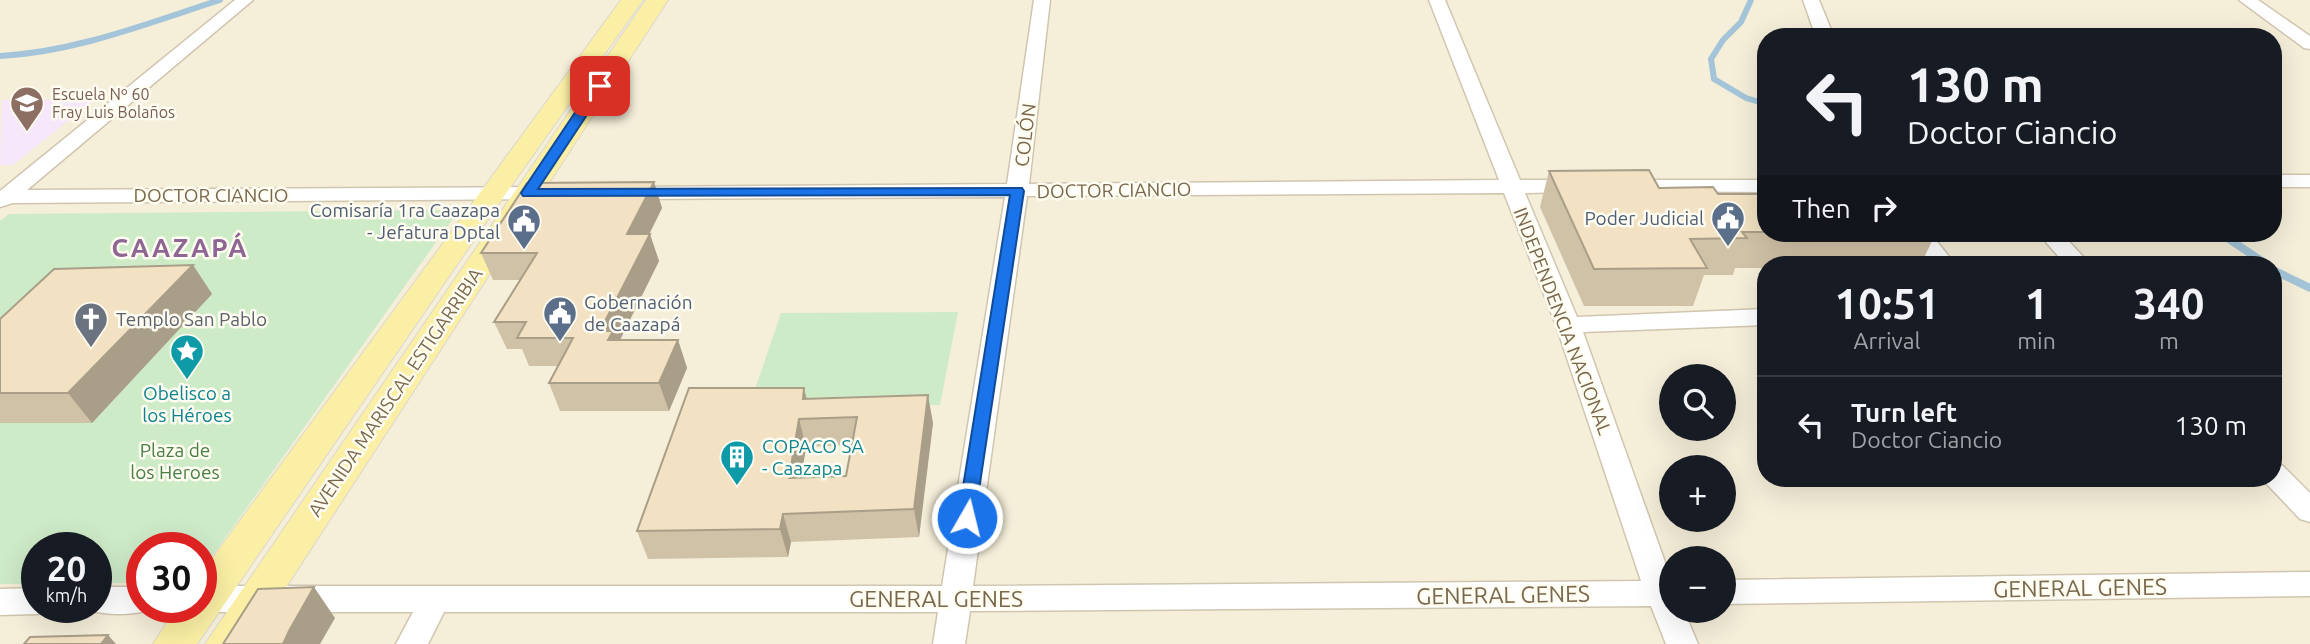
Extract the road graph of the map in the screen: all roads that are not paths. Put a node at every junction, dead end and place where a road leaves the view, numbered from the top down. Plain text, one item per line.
1 (245, 0) edge
2 (632, 0) edge
3 (657, 0) edge
4 (1042, 0) edge
5 (1437, 0) edge
6 (1811, 0) edge
7 (2247, 0) edge
8 (1822, 28) edge
9 (2310, 44) edge
10 (2282, 181) edge
11 (2310, 181) edge
12 (1512, 186) junction
13 (1757, 186) edge
14 (1017, 191) junction
15 (528, 193) junction
16 (570, 193) edge
17 (598, 193) edge
18 (491, 194) junction
19 (2, 202) edge
20 (1925, 242) edge
21 (2057, 242) edge
22 (1937, 256) edge
23 (2070, 256) edge
24 (1757, 317) edge
25 (1568, 325) junction
26 (2282, 482) edge
27 (2310, 511) edge
28 (1659, 574) edge
29 (217, 581) edge
30 (2310, 584) edge
31 (1736, 592) edge
32 (1659, 593) edge
33 (257, 597) junction
34 (435, 598) junction
35 (955, 600) junction
36 (0, 601) edge
37 (21, 601) edge
38 (217, 601) edge
39 (188, 623) edge
40 (1675, 623) edge
41 (174, 644) edge
42 (226, 644) edge
43 (412, 644) edge
44 (948, 644) edge
45 (1682, 644) edge

1 - 19 street
2 - 18 main road, AVENIDA MARISCAL ESTIGARRIBIA
3 - 15 main road, AVENIDA MARISCAL ESTIGARRIBIA
4 - 14 street, COLÓN
5 - 12 street, INDEPENDENCIA NACIONAL
6 - 8 street
7 - 9 street
10 - 11 street
12 - 13 street, DOCTOR CIANCIO
12 - 14 street, DOCTOR CIANCIO
12 - 25 street, INDEPENDENCIA NACIONAL
14 - 17 street, DOCTOR CIANCIO
14 - 35 street, COLÓN
15 - 16 street, DOCTOR CIANCIO
15 - 18 street, DOCTOR CIANCIO
15 - 33 main road, AVENIDA MARISCAL ESTIGARRIBIA
18 - 19 street, DOCTOR CIANCIO
18 - 29 main road, AVENIDA MARISCAL ESTIGARRIBIA
20 - 22 street
21 - 23 street
24 - 25 street
25 - 28 street, INDEPENDENCIA NACIONAL
26 - 27 street
30 - 31 street, GENERAL GENES
32 - 35 street, GENERAL GENES
33 - 34 street, GENERAL GENES
33 - 38 street, GENERAL GENES
33 - 42 main road, AVENIDA MARISCAL ESTIGARRIBIA
34 - 35 street, GENERAL GENES
34 - 43 street
35 - 44 street, COLÓN
36 - 37 street
39 - 41 main road, AVENIDA MARISCAL ESTIGARRIBIA
40 - 45 street, INDEPENDENCIA NACIONAL

